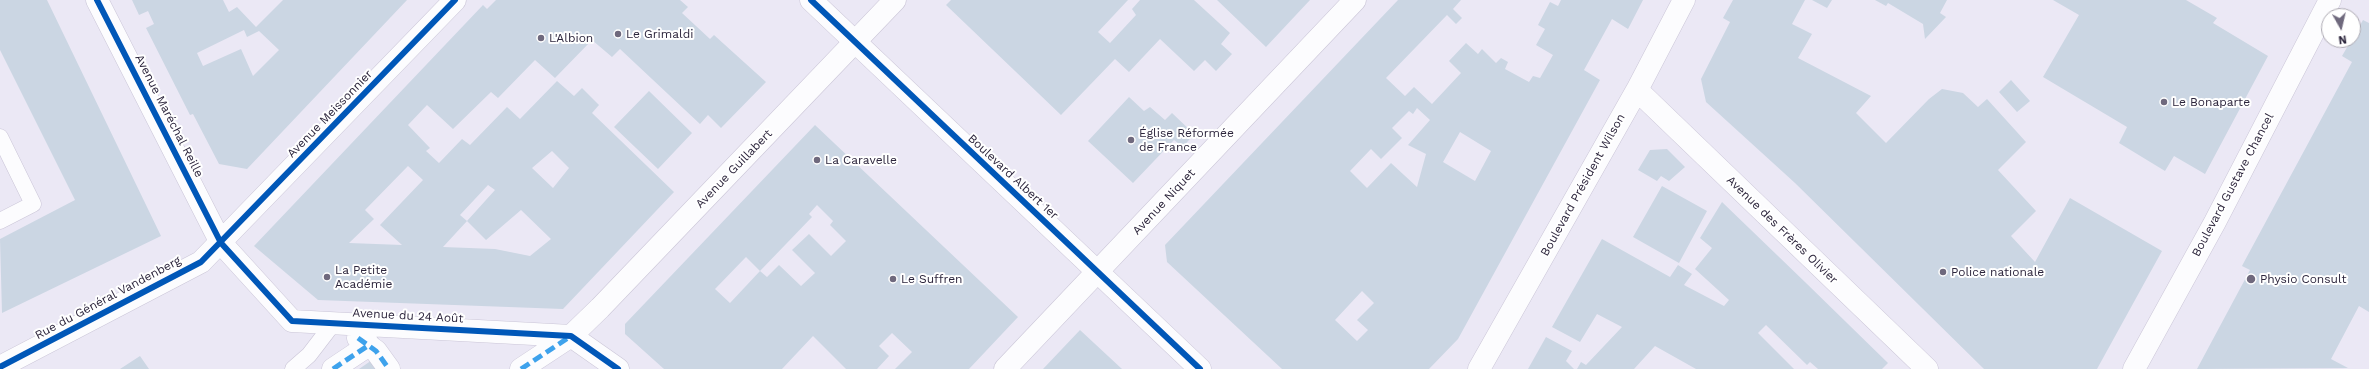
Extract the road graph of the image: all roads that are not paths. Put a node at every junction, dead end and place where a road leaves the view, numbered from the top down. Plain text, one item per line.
1 (97, 0) edge
2 (455, 0) edge
3 (811, 0) edge
4 (895, 0) edge
5 (1355, 0) edge
6 (1684, 0) edge
7 (2330, 0) edge
8 (855, 42) junction
9 (1637, 90) junction
10 (0, 137) edge
11 (0, 221) edge
12 (221, 243) junction
13 (1098, 272) junction
14 (332, 324) junction
15 (571, 336) junction
16 (0, 367) edge
17 (293, 369) edge
18 (333, 369) edge
19 (389, 369) edge
20 (521, 369) edge
21 (618, 369) edge
22 (1005, 369) edge
23 (1200, 369) edge
24 (1480, 369) edge
25 (1927, 369) edge
26 (2134, 369) edge

1 - 12 street, Avenue Maréchal Reille
2 - 12 street, Avenue Meissonnier
3 - 8 street, Boulevard Albert 1er
4 - 8 street, Avenue Guillabert
5 - 13 street, Avenue Niquet
6 - 9 street, Boulevard Président Wilson
7 - 26 street, Boulevard Gustave Chancel
8 - 13 street, Boulevard Albert 1er
8 - 15 street, Avenue Guillabert
9 - 24 street, Boulevard Président Wilson
9 - 25 street, Avenue des Frères Olivier
10 - 11 lane
12 - 14 street, Avenue du 24 Août
12 - 16 street, Rue du Général Vandenberg
13 - 22 street, Avenue Niquet
13 - 23 street, Boulevard Albert 1er
14 - 15 street, Avenue du 24 Août
14 - 17 lane
15 - 20 street, Avenue Guillabert
15 - 21 street
18 - 19 street

